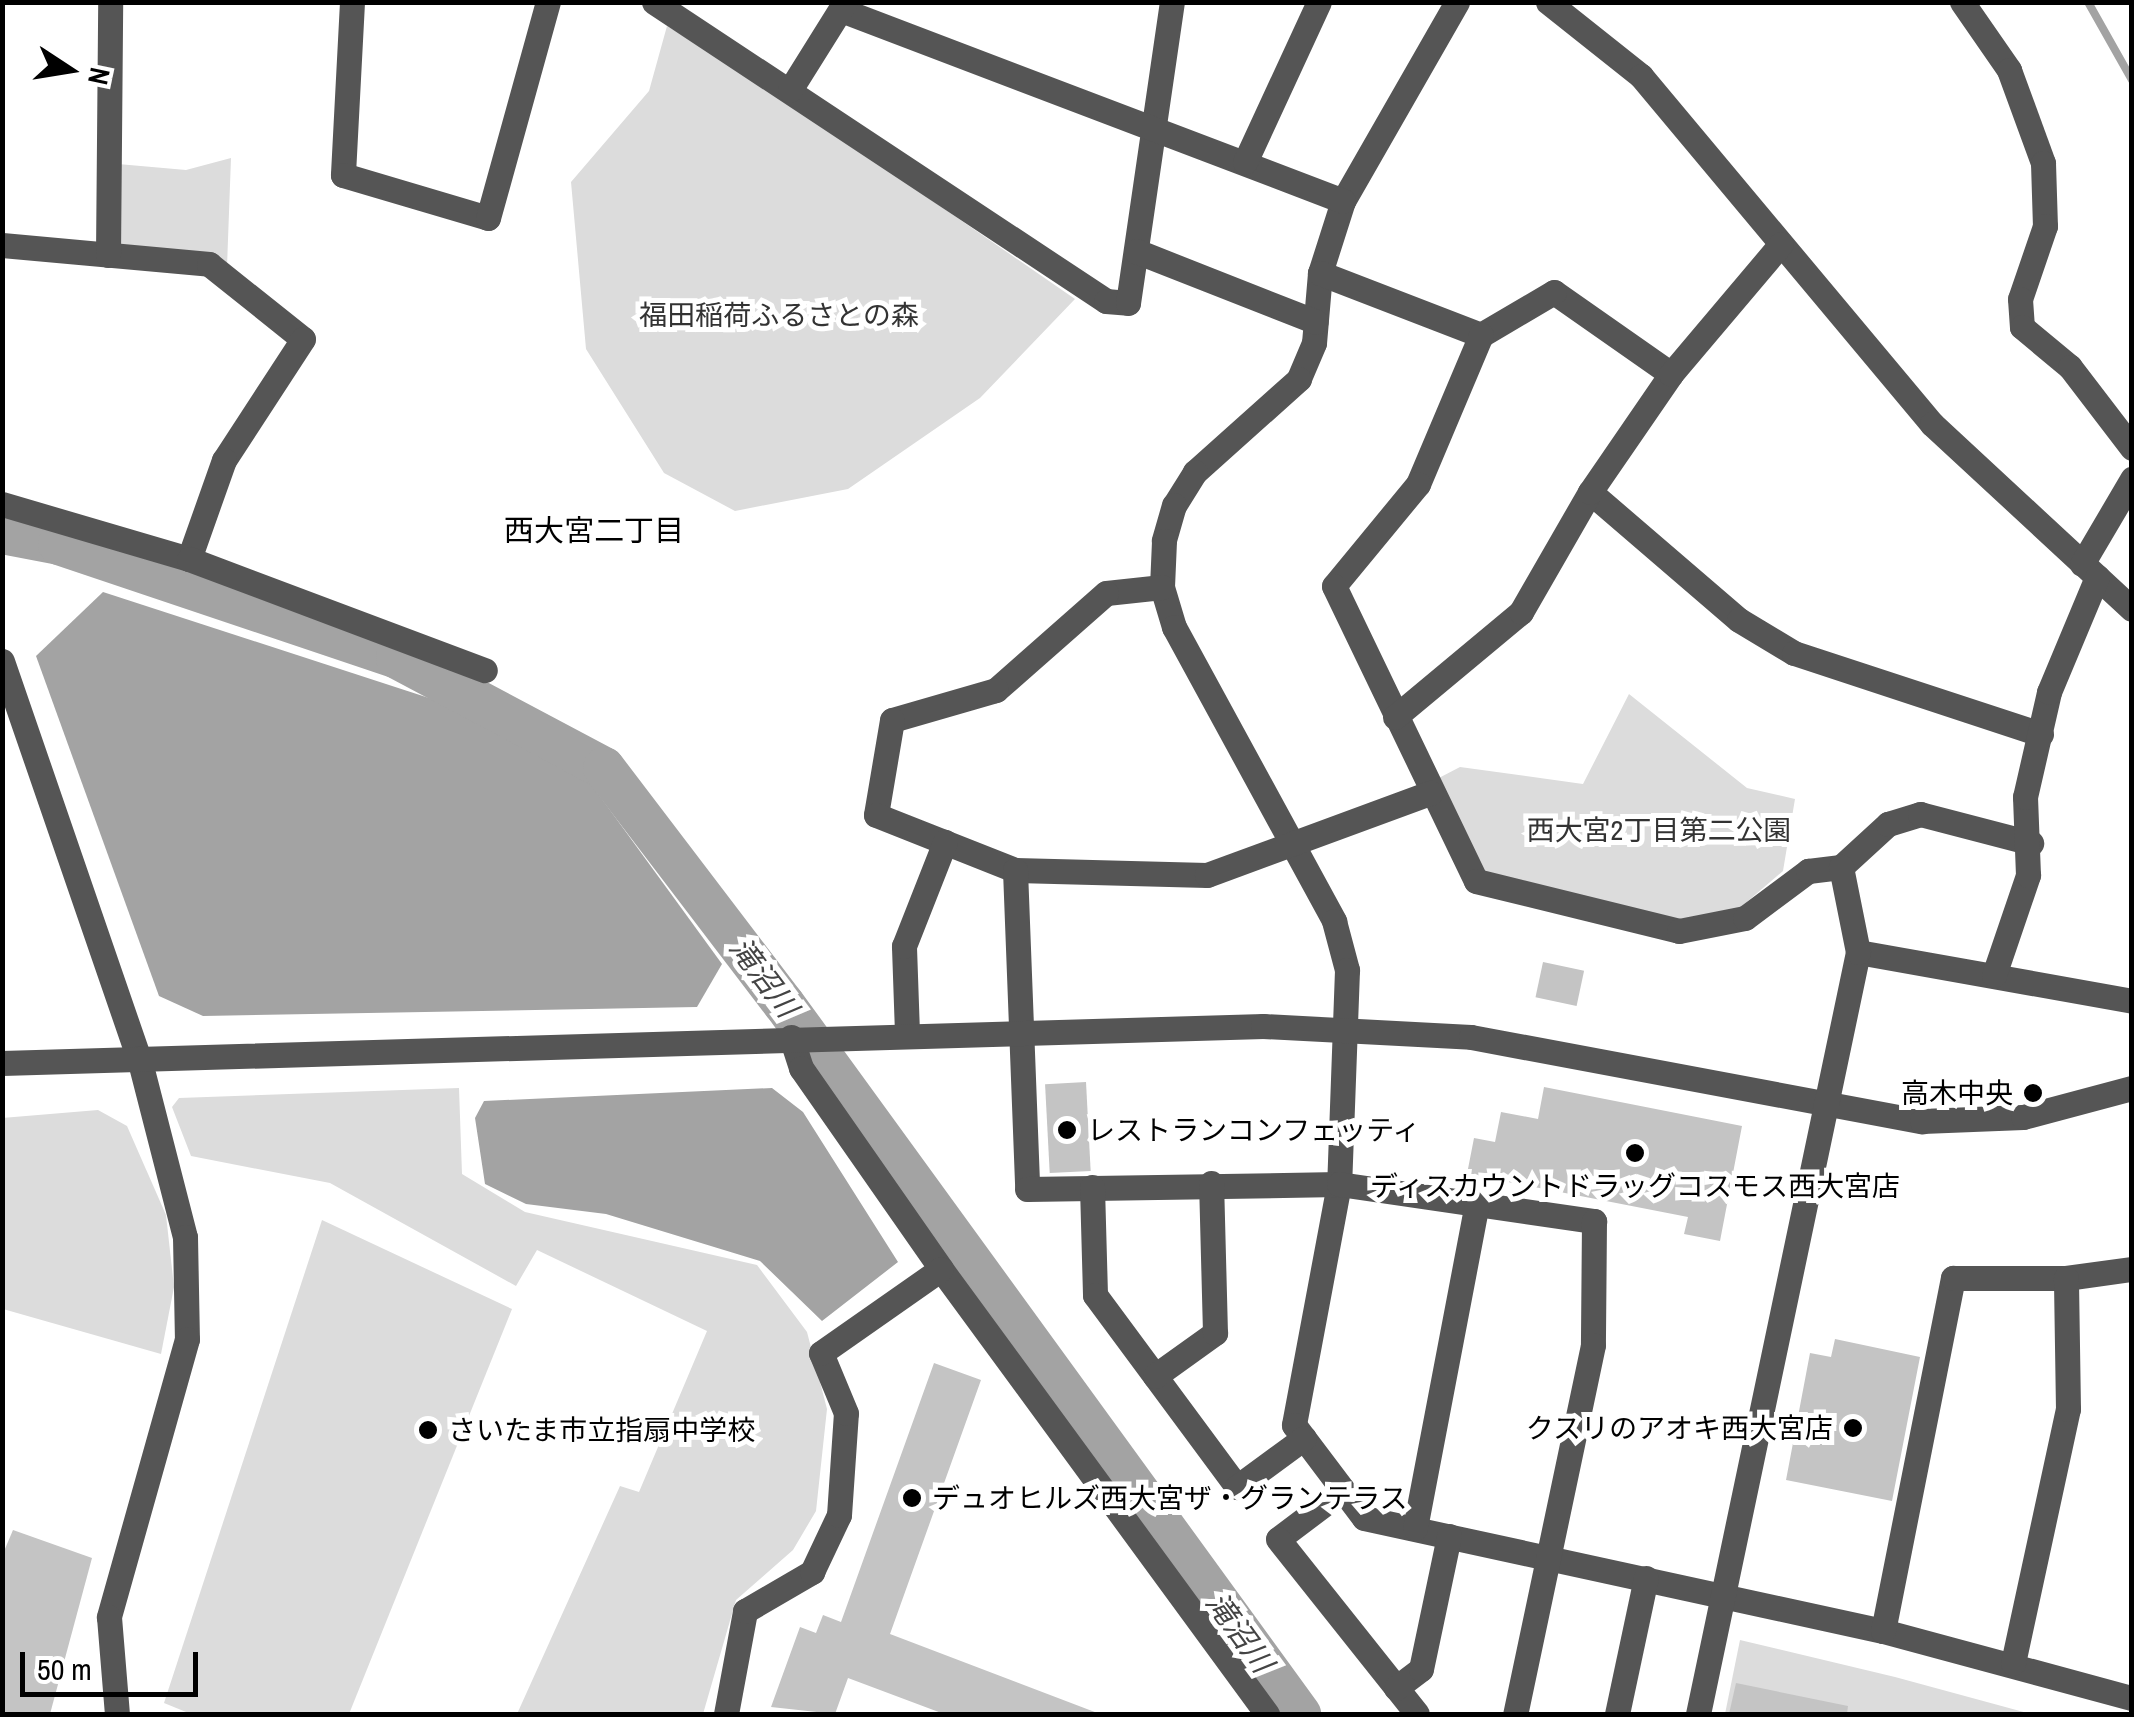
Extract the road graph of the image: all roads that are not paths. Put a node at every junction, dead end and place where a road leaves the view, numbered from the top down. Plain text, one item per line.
1 (110, 2) edge
2 (352, 2) edge
3 (548, 2) edge
4 (654, 2) edge
5 (1172, 2) edge
6 (1319, 2) edge
7 (1457, 2) edge
8 (1548, 2) edge
9 (1962, 2) edge
10 (844, 7) edge
11 (790, 90) junction
12 (1154, 126) junction
13 (1245, 162) junction
14 (1343, 201) junction
15 (1781, 244) junction
16 (2, 245) edge
17 (1136, 250) junction
18 (108, 255) junction
19 (1320, 273) junction
20 (1316, 322) junction
21 (1481, 335) junction
22 (1671, 374) junction
23 (2132, 448) edge
24 (2132, 479) edge
25 (1590, 492) junction
26 (2, 504) edge
27 (188, 559) junction
28 (2090, 570) junction
29 (1162, 587) junction
30 (2132, 609) edge
31 (2, 662) edge
32 (486, 670) dead end
33 (1396, 717) junction
34 (2041, 734) junction
35 (1430, 794) junction
36 (944, 842) junction
37 (2031, 843) junction
38 (1293, 848) junction
39 (1841, 868) junction
40 (1016, 870) junction
41 (1858, 952) junction
42 (1994, 975) junction
43 (2132, 1000) edge
44 (1348, 1027) junction
45 (1023, 1029) junction
46 (907, 1033) junction
47 (803, 1036) junction
48 (138, 1058) junction
49 (2, 1063) edge
50 (2132, 1088) edge
51 (1828, 1108) junction
52 (1211, 1183) junction
53 (1340, 1184) junction
54 (1092, 1187) junction
55 (1478, 1200) junction
56 (941, 1269) junction
57 (2132, 1270) edge
58 (2066, 1278) junction
59 (1155, 1376) junction
60 (1304, 1438) junction
61 (1343, 1490) junction
62 (1415, 1528) junction
63 (1449, 1536) junction
64 (1550, 1557) junction
65 (1646, 1578) junction
66 (1722, 1600) junction
67 (1883, 1631) junction
68 (2013, 1663) junction
69 (1396, 1688) junction
70 (2132, 1698) edge
71 (117, 1714) edge
72 (726, 1714) edge
73 (1267, 1714) edge
74 (1418, 1714) edge
75 (1515, 1714) edge
76 (1617, 1714) edge
77 (1698, 1714) edge

1 - 18 street
2 - 3 street
4 - 11 street
5 - 12 street
6 - 13 street
7 - 14 street
8 - 15 street
9 - 23 street
10 - 11 street
10 - 12 street
11 - 17 street
12 - 13 street
12 - 17 street
13 - 14 street
14 - 19 street
15 - 22 street
15 - 28 street
16 - 18 street
17 - 20 street
18 - 27 street
19 - 20 street
19 - 21 street
20 - 29 street
21 - 22 street
21 - 33 street
22 - 25 street
24 - 28 street
25 - 33 street
25 - 34 street
26 - 27 street
27 - 32 street
28 - 30 street
28 - 34 street
29 - 36 street
29 - 38 street
31 - 48 street
33 - 35 street
34 - 37 street
35 - 38 street
35 - 39 street
36 - 40 street
36 - 46 street
37 - 39 street
37 - 42 street
38 - 40 street
38 - 44 street
39 - 41 street
40 - 45 street
41 - 42 street
41 - 51 street
42 - 43 street
44 - 45 street
44 - 51 street
44 - 53 street
45 - 46 street
45 - 54 street
46 - 47 street
47 - 48 street
47 - 56 street
48 - 49 street
48 - 71 street
50 - 51 street
51 - 66 street
52 - 53 street
52 - 54 street
52 - 59 street
53 - 55 street
53 - 60 street
54 - 59 street
55 - 62 street
55 - 64 street
56 - 72 street
56 - 73 street
57 - 58 street
58 - 67 street
58 - 68 street
59 - 60 street
60 - 61 street
61 - 62 street
61 - 69 street
62 - 63 street
63 - 64 street
63 - 69 street
64 - 65 street
64 - 75 street
65 - 66 street
65 - 76 street
66 - 67 street
66 - 77 street
67 - 68 street
68 - 70 street
69 - 74 street

